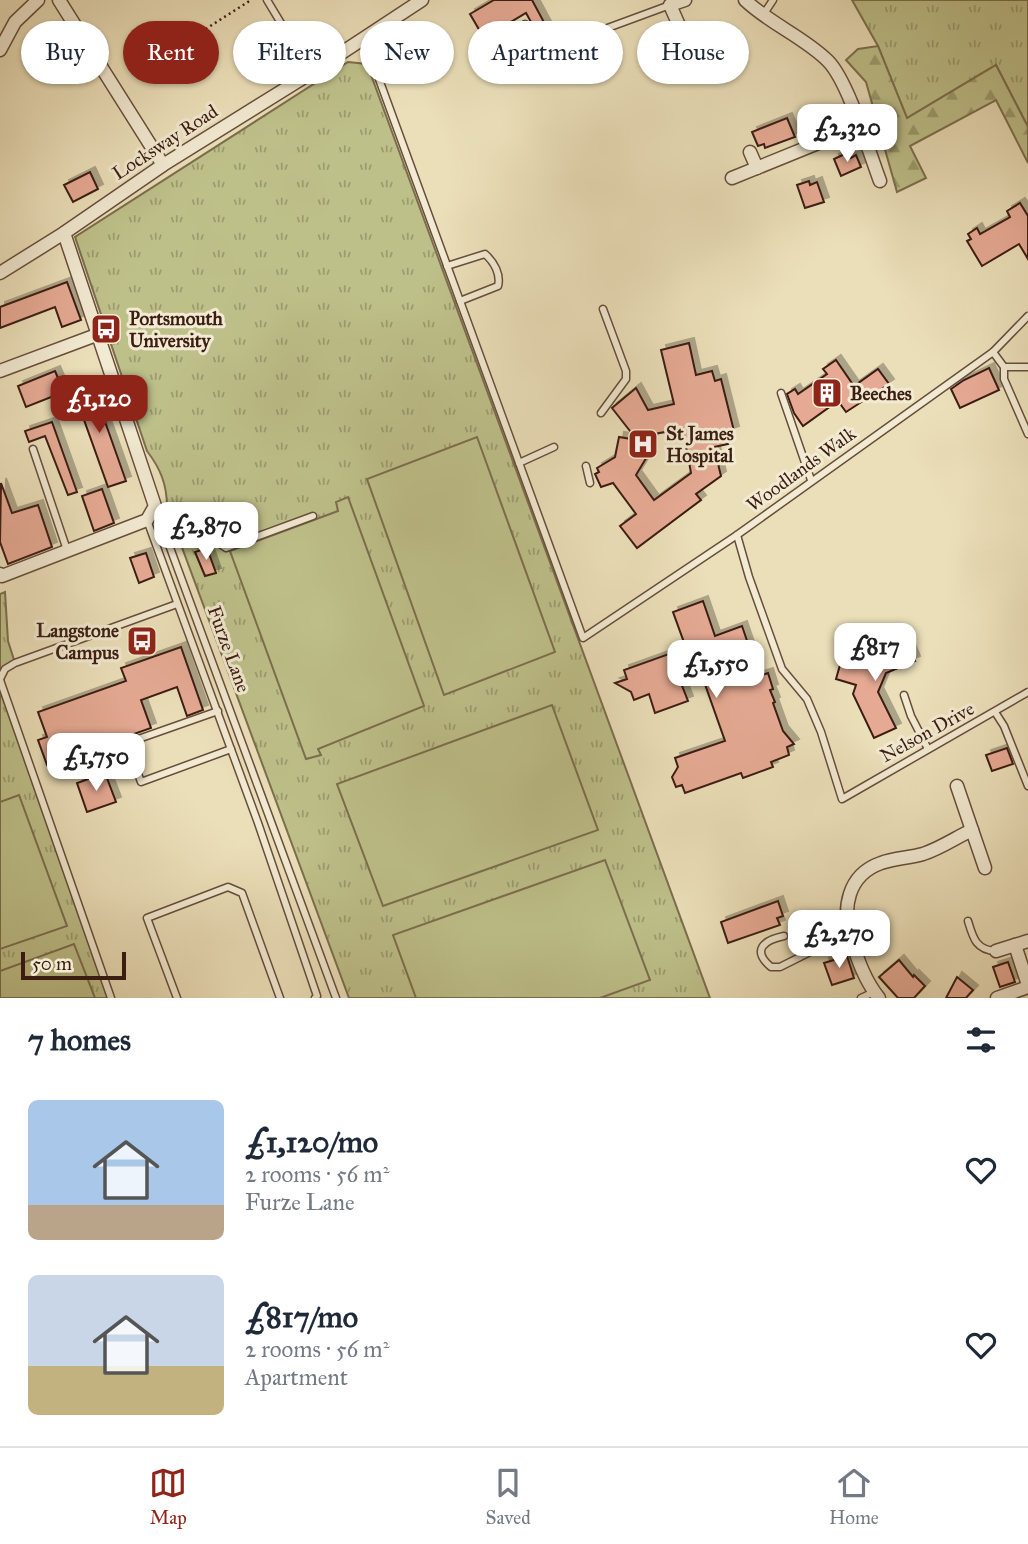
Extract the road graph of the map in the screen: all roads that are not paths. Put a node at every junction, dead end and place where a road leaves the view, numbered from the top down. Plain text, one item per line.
1 (38, 0) edge
2 (59, 0) edge
3 (267, 0) edge
4 (422, 0) edge
5 (685, 0) edge
6 (745, 0) edge
7 (774, 0) edge
8 (670, 5) junction
9 (762, 16) junction
10 (280, 21) edge
11 (390, 21) edge
12 (677, 21) edge
13 (623, 22) edge
14 (0, 50) edge
15 (293, 84) edge
16 (381, 84) edge
17 (860, 126) junction
18 (750, 152) dead end
19 (163, 164) junction
20 (757, 168) junction
21 (732, 178) dead end
22 (880, 181) dead end
23 (64, 233) junction
24 (447, 266) junction
25 (0, 272) edge
26 (460, 301) junction
27 (603, 309) dead end
28 (1028, 316) edge
29 (99, 334) junction
30 (993, 352) junction
31 (1004, 367) junction
32 (1028, 367) edge
33 (0, 371) edge
34 (780, 393) dead end
35 (601, 413) dead end
36 (1028, 434) edge
37 (554, 447) dead end
38 (33, 449) dead end
39 (519, 463) junction
40 (586, 466) dead end
41 (811, 480) junction
42 (590, 483) dead end
43 (155, 506) junction
44 (313, 516) dead end
45 (147, 520) junction
46 (737, 535) junction
47 (168, 542) junction
48 (67, 550) junction
49 (0, 574) edge
50 (177, 604) junction
51 (0, 679) edge
52 (1028, 692) edge
53 (904, 695) dead end
54 (218, 711) junction
55 (995, 712) junction
56 (928, 748) junction
57 (231, 750) junction
58 (957, 786) dead end
59 (1028, 786) edge
60 (972, 830) junction
61 (985, 868) dead end
62 (968, 921) dead end
63 (784, 936) dead end
64 (850, 936) junction
65 (1022, 943) edge
66 (996, 951) joint
67 (1028, 986) edge
68 (874, 991) edge
69 (111, 998) edge
70 (177, 998) edge
71 (280, 998) edge
72 (315, 998) edge
73 (336, 998) edge
74 (861, 998) edge
75 (998, 998) edge

1 - 14 street
2 - 19 street
3 - 10 lane
4 - 11 street, Locksway Road
5 - 8 street
6 - 9 street
7 - 9 lane
8 - 12 street
8 - 13 lane
9 - 17 street
15 - 19 street, Locksway Road
16 - 24 lane
17 - 20 street
17 - 22 street
18 - 20 street
19 - 23 street, Locksway Road
20 - 21 street
23 - 25 street, Locksway Road
23 - 29 street, Furze Lane
24 - 26 lane
24 - 26 lane
26 - 39 lane
27 - 35 lane
28 - 30 lane, Woodlands Walk
29 - 33 street
29 - 43 street, Furze Lane
30 - 31 lane
30 - 41 lane, Woodlands Walk
31 - 32 lane
31 - 36 lane
34 - 41 lane
37 - 39 lane
38 - 48 lane
39 - 46 lane, Woodlands Walk
40 - 42 lane
41 - 46 lane, Woodlands Walk
43 - 45 street
43 - 47 lane, Furze Lane
44 - 47 lane
45 - 48 street
45 - 50 lane
46 - 56 lane, Nelson Drive
47 - 73 lane, Furze Lane
48 - 49 street
50 - 51 lane
50 - 54 lane
51 - 69 lane
52 - 55 lane, Nelson Drive
53 - 56 lane
54 - 57 lane
54 - 57 lane
55 - 56 lane, Nelson Drive
55 - 59 lane
57 - 72 lane
58 - 60 street
60 - 61 street
60 - 64 street
62 - 66 lane
63 - 64 lane
64 - 68 street
65 - 66 street
65 - 67 street
67 - 75 street
68 - 74 lane
70 - 71 lane

